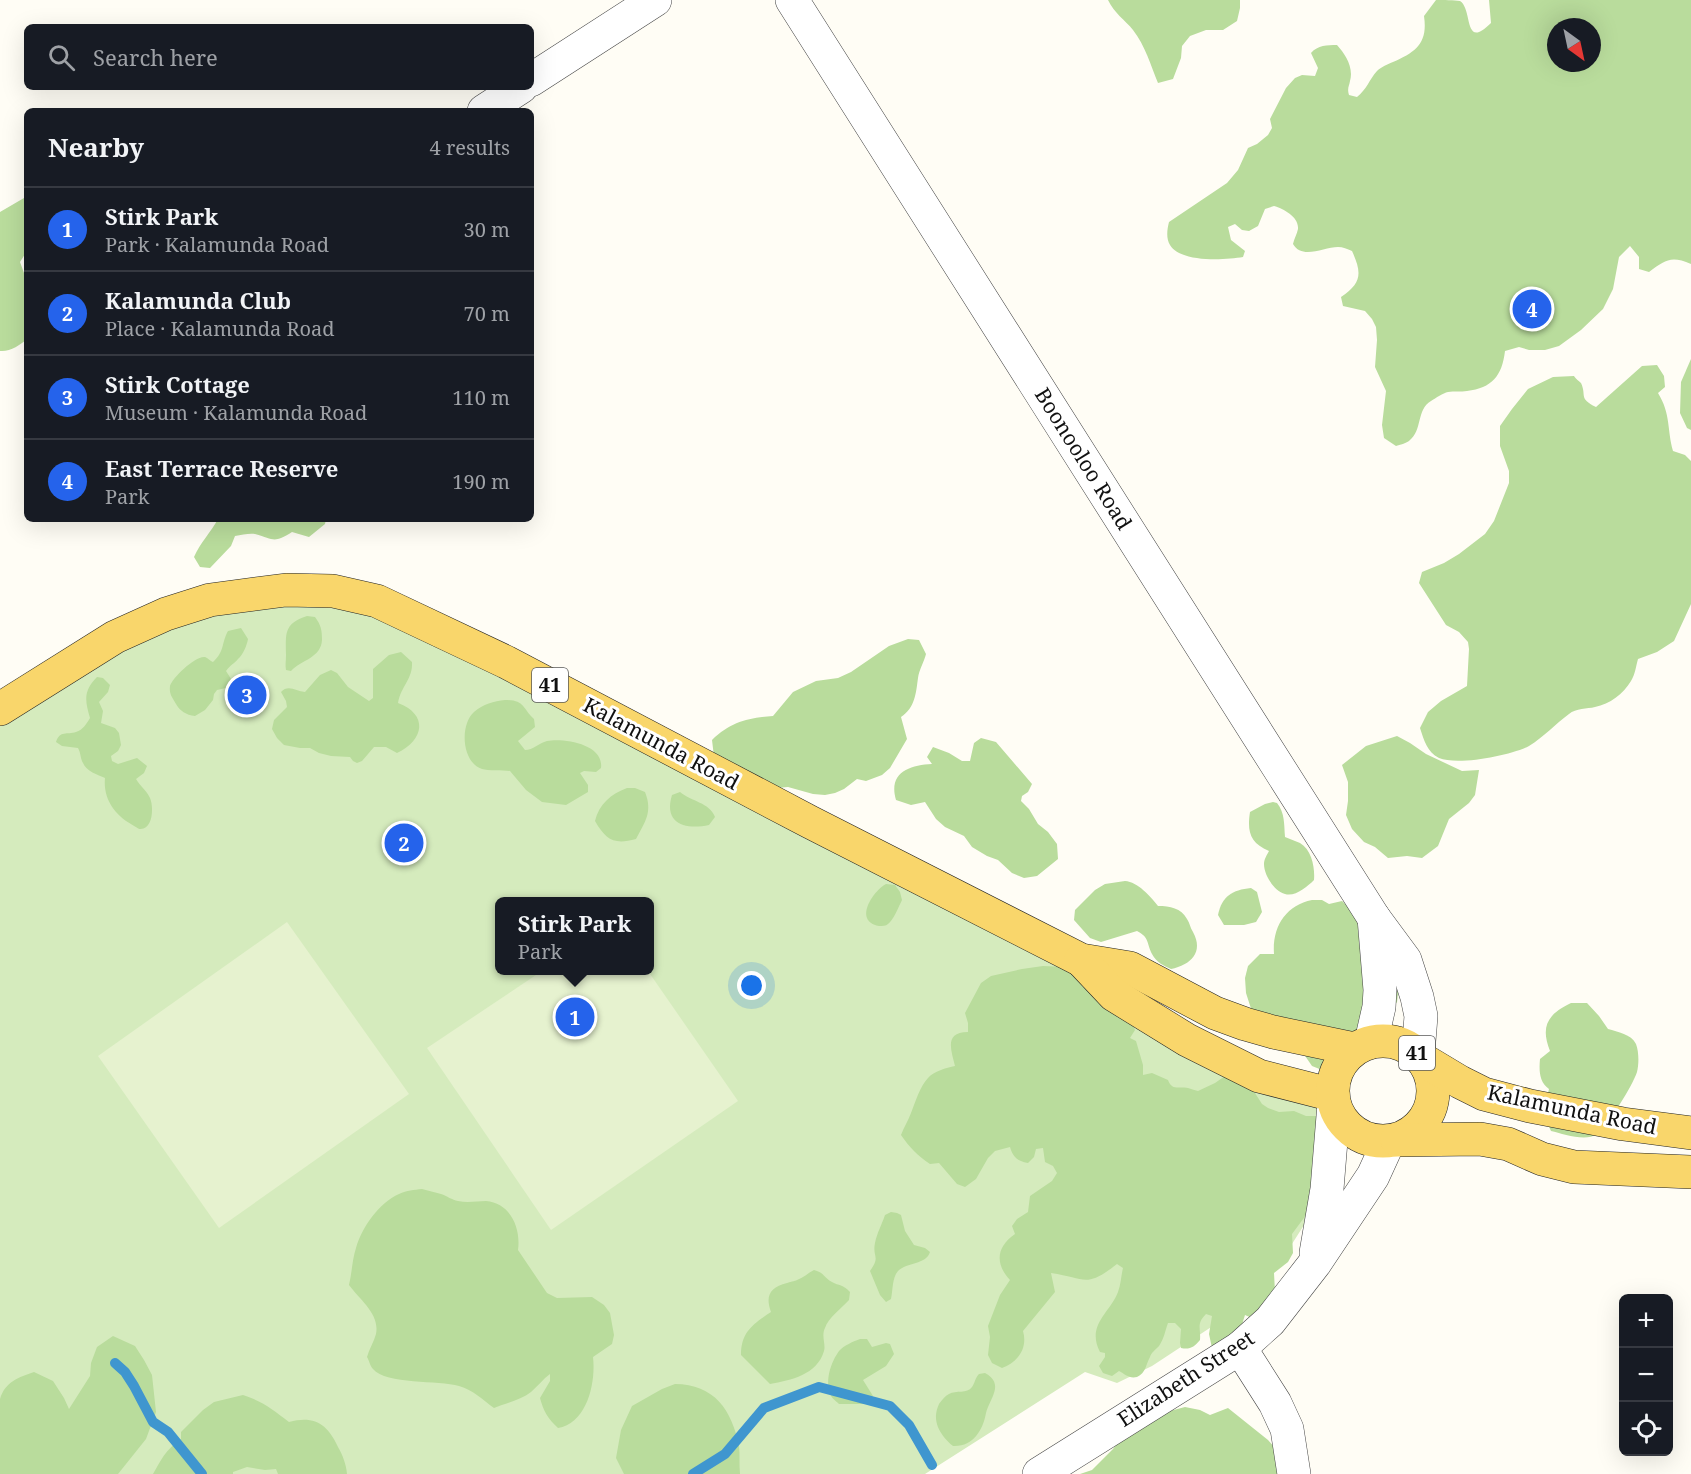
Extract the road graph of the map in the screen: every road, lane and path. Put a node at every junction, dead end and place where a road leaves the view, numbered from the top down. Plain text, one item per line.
1 (655, 0) edge
2 (792, 0) edge
3 (534, 79) edge
4 (516, 90) edge
5 (489, 108) edge
6 (0, 709) edge
7 (1374, 918) junction
8 (1081, 960) junction
9 (1363, 1046) junction
10 (1421, 1058) junction
11 (1333, 1100) junction
12 (1691, 1133) edge
13 (1393, 1140) junction
14 (1691, 1172) edge
15 (1315, 1263) junction
16 (1240, 1348) junction
17 (1039, 1474) edge
18 (1294, 1474) edge

1 - 3 street
2 - 7 street, Boonooloo Road
4 - 5 street
6 - 8 main road, Kalamunda Road / 41
7 - 9 street, Boonooloo Road
7 - 10 street, Boonooloo Road
8 - 9 main road, Kalamunda Road / 41
8 - 11 main road, Kalamunda Road / 41
9 - 10 main road, 41
9 - 11 main road
10 - 12 main road, Kalamunda Road / 41
10 - 13 main road, 41
11 - 13 main road
11 - 15 street, Elizabeth Street
13 - 14 main road, Kalamunda Road
13 - 15 street, Elizabeth Street
15 - 16 street, Elizabeth Street
16 - 17 street, Elizabeth Street
16 - 18 street

